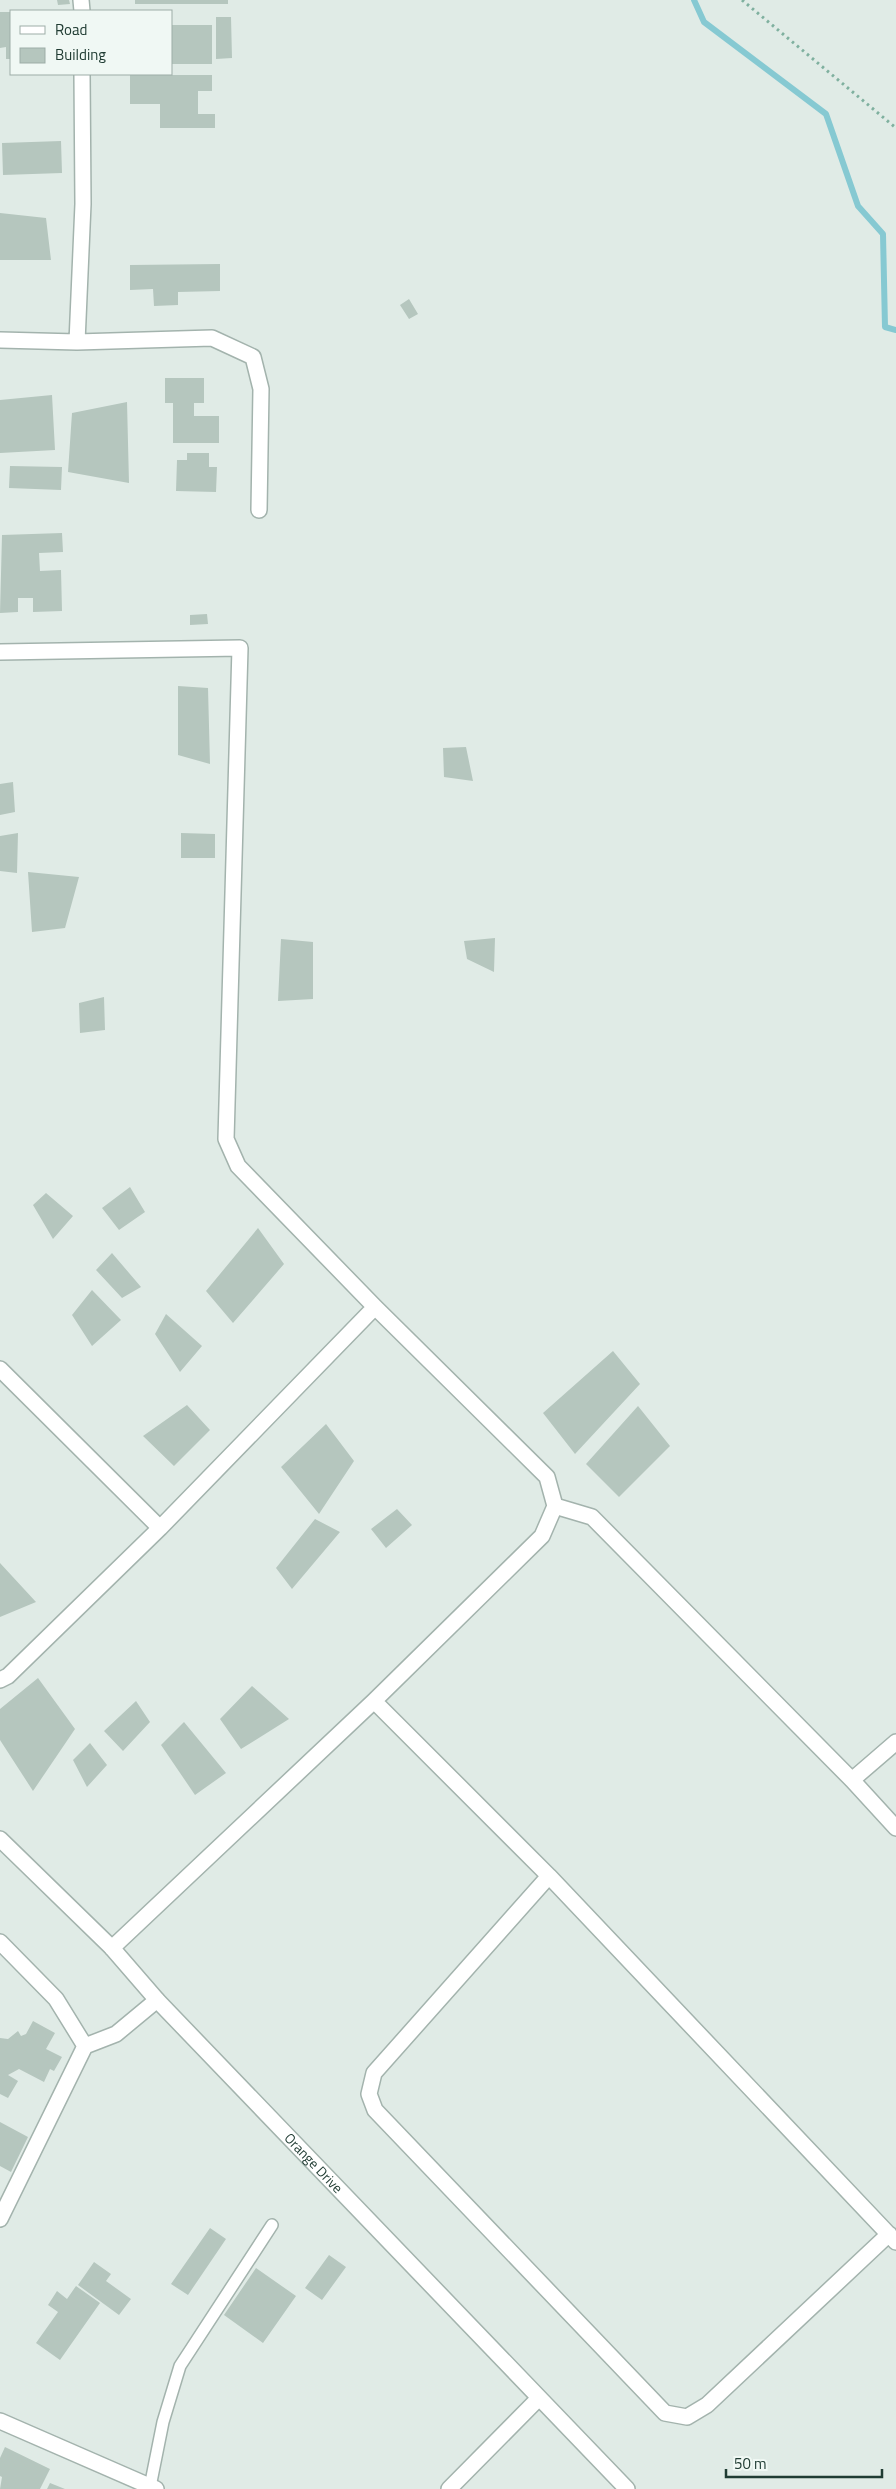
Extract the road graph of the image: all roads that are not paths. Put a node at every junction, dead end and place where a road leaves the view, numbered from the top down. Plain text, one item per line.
1 (82, 75) edge
2 (0, 340) edge
3 (77, 342) junction
4 (258, 510) dead end
5 (0, 652) edge
6 (375, 1307) junction
7 (0, 1369) edge
8 (555, 1506) junction
9 (160, 1528) junction
10 (0, 1680) edge
11 (374, 1701) junction
12 (896, 1742) edge
13 (852, 1780) junction
14 (896, 1828) edge
15 (0, 1839) edge
16 (549, 1876) junction
17 (0, 1942) edge
18 (112, 1948) junction
19 (157, 2000) junction
20 (85, 2046) junction
21 (0, 2219) edge
22 (272, 2225) dead end
23 (892, 2238) edge
24 (538, 2399) junction
25 (0, 2421) edge
26 (153, 2488) edge
27 (449, 2489) edge
28 (627, 2489) edge

1 - 3 street
2 - 3 street
3 - 4 street
5 - 6 street
6 - 8 street
6 - 9 street
7 - 9 street
8 - 11 street
8 - 13 street
9 - 10 street
11 - 16 street
11 - 18 street
12 - 13 street
13 - 14 street
15 - 18 street, Orange Drive
16 - 23 street
16 - 23 street
17 - 20 street
18 - 19 street, Orange Drive
19 - 20 street
19 - 24 street, Orange Drive
20 - 21 street
22 - 26 lane
24 - 27 street
24 - 28 street, Orange Drive
25 - 26 street

